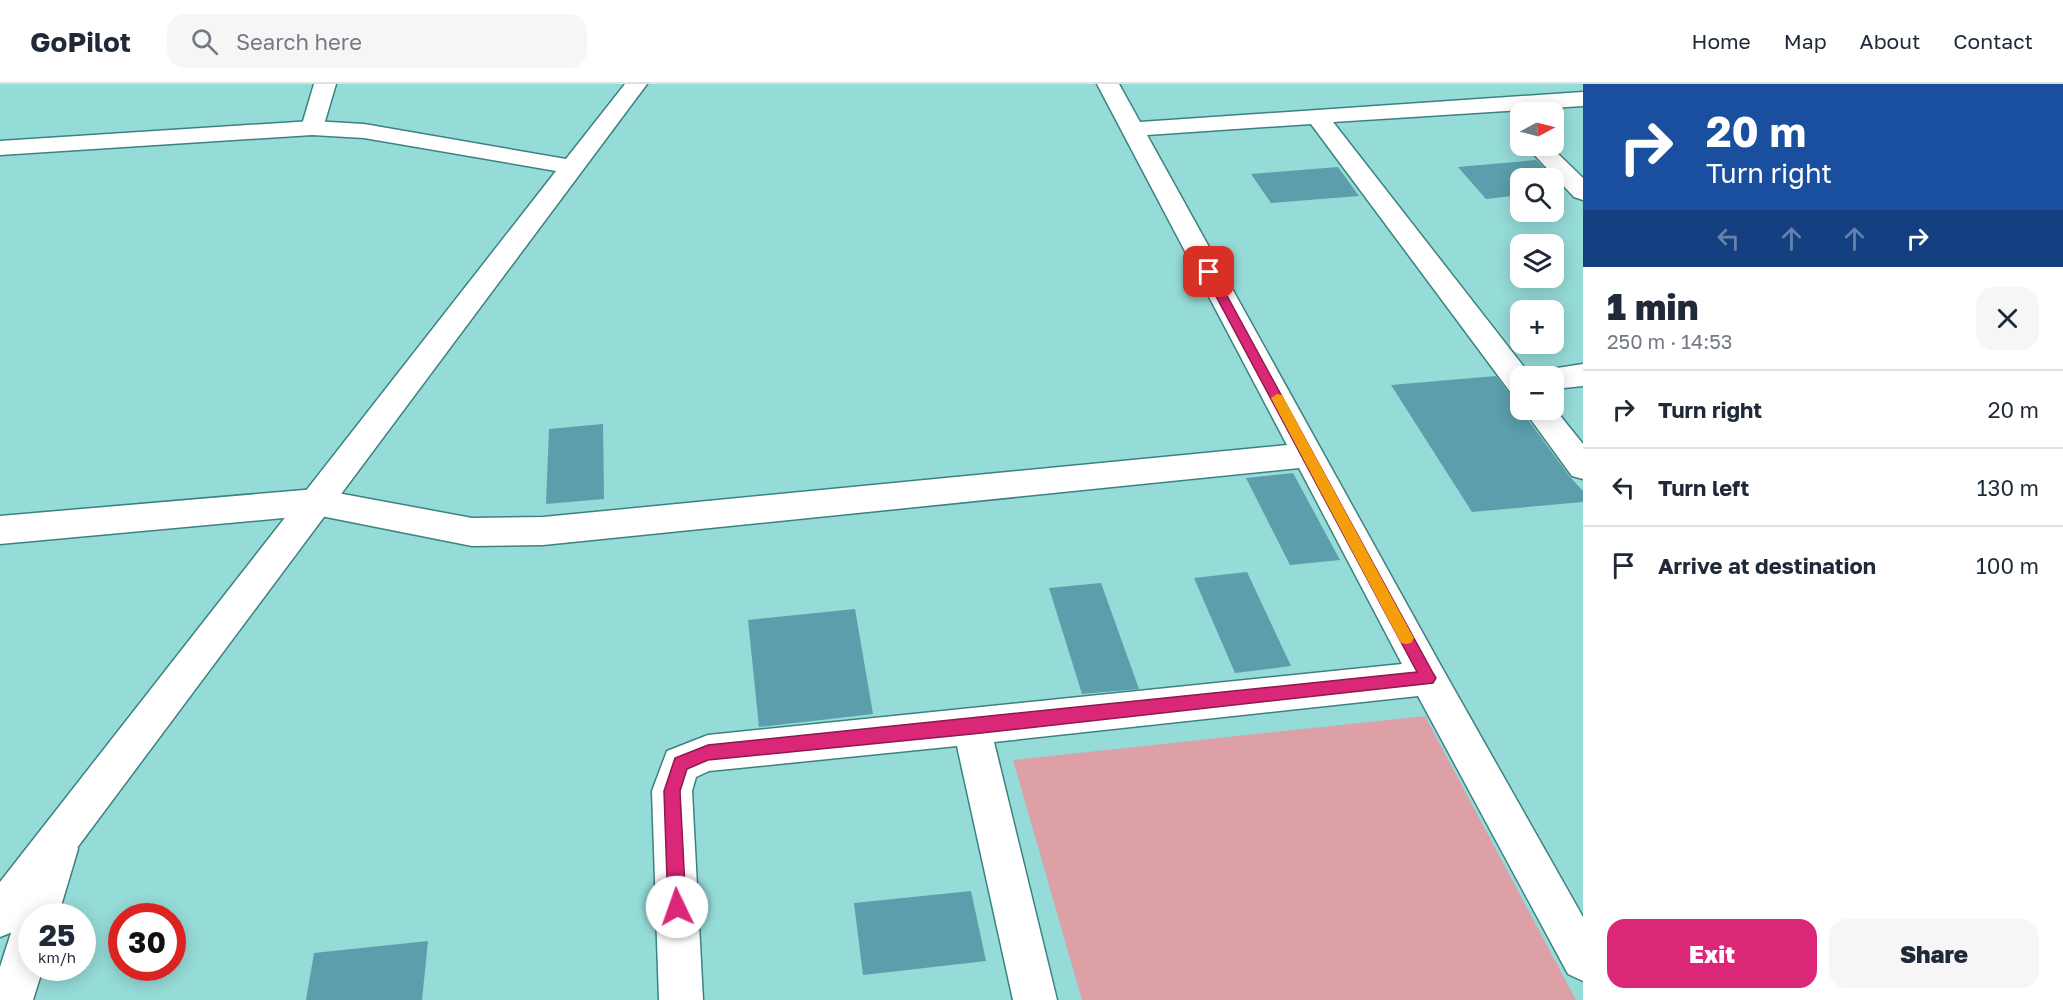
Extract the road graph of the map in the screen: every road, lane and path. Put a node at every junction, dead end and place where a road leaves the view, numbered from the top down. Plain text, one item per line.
1 (325, 84) edge
2 (636, 84) edge
3 (1108, 84) edge
4 (1583, 99) edge
5 (1497, 104) junction
6 (1317, 117) junction
7 (1510, 118) edge
8 (312, 128) junction
9 (1131, 129) junction
10 (0, 148) edge
11 (1547, 156) edge
12 (572, 167) junction
13 (1583, 192) edge
14 (1510, 369) edge
15 (1583, 375) edge
16 (1564, 377) edge
17 (1547, 420) edge
18 (1308, 455) junction
19 (1583, 467) edge
20 (316, 502) junction
21 (0, 530) edge
22 (1428, 678) junction
23 (972, 727) junction
24 (63, 833) junction
25 (41, 903) edge
26 (0, 916) edge
27 (1583, 959) edge
28 (18, 978) edge
29 (11, 1000) edge
30 (681, 1000) edge
31 (1035, 1000) edge

1 - 8 street
2 - 12 street
3 - 9 street
4 - 5 street
5 - 6 street
5 - 7 street
6 - 9 street
6 - 14 street
8 - 10 street
8 - 12 street
9 - 18 street
11 - 13 street
12 - 20 street
15 - 16 street
17 - 19 street
18 - 20 street
18 - 22 street
20 - 21 street
20 - 24 street
22 - 23 street
22 - 27 street
23 - 30 street
23 - 31 street
24 - 25 street
24 - 26 street
28 - 29 street

